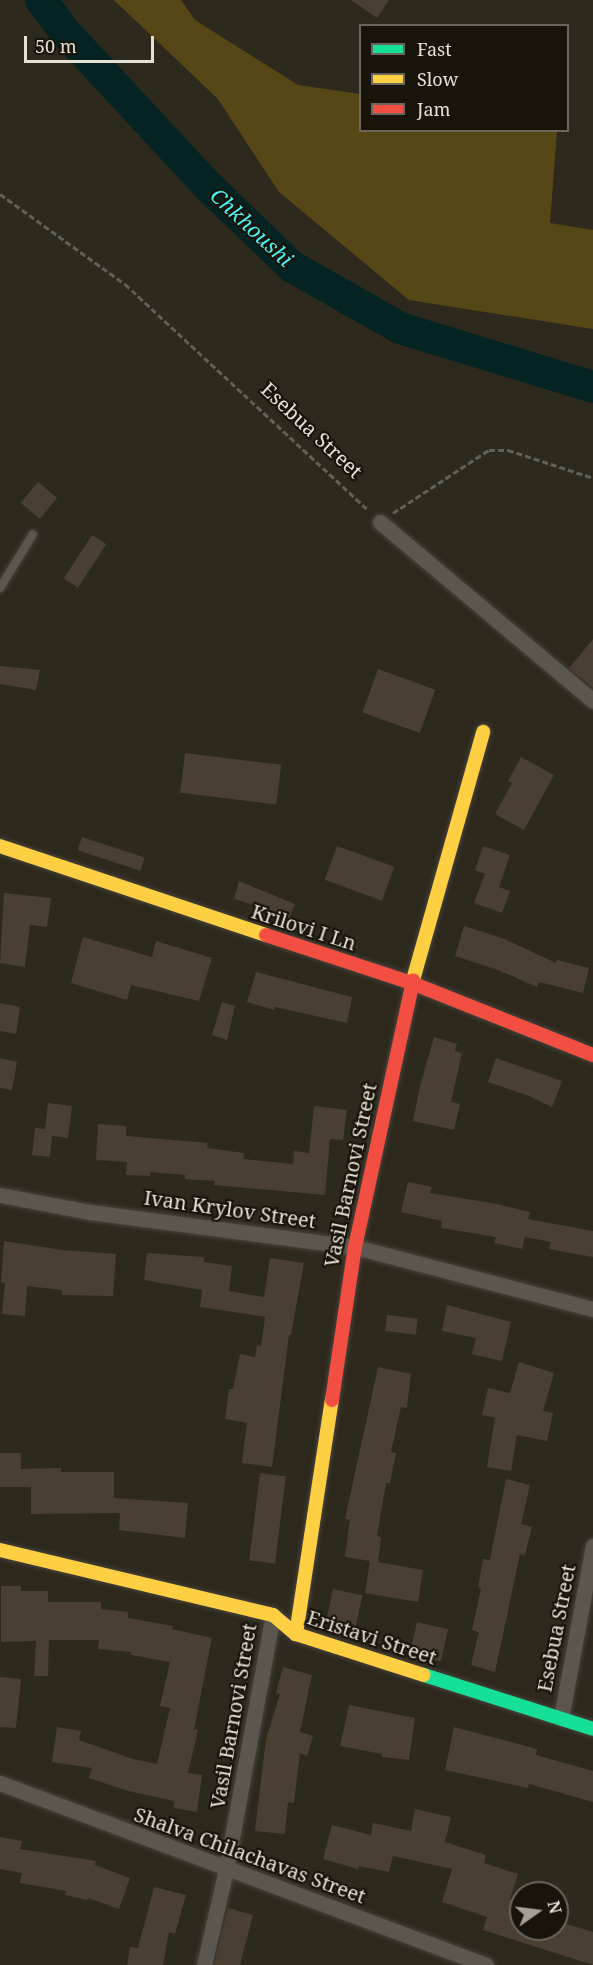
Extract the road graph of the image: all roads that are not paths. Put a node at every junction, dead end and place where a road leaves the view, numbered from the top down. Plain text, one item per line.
1 (380, 522) road end
2 (33, 534) dead end
3 (0, 588) edge
4 (593, 700) edge
5 (483, 732) dead end
6 (0, 846) edge
7 (412, 983) junction
8 (593, 1054) edge
9 (0, 1195) edge
10 (355, 1247) junction
11 (593, 1309) edge
12 (593, 1546) edge
13 (0, 1550) edge
14 (273, 1615) junction
15 (296, 1634) junction
16 (561, 1718) junction
17 (593, 1729) edge
18 (0, 1783) edge
19 (226, 1870) junction
20 (204, 1965) edge
21 (486, 1965) edge

1 - 4 street
2 - 3 lane
5 - 7 street, Vasil Barnovi Street
6 - 7 street, Krilovi I Ln
7 - 8 street, Krilovi I Ln
7 - 10 street, Vasil Barnovi Street
9 - 10 street, Ivan Krylov Street
10 - 11 street, Ivan Krylov Street
10 - 15 street, Vasil Barnovi Street
12 - 16 street, Esebua Street
13 - 14 street, Eristavi Street
14 - 15 street, Eristavi Street
14 - 19 street, Vasil Barnovi Street
15 - 16 street, Eristavi Street
16 - 17 street, Eristavi Street
18 - 19 street, Shalva Chilachavas Street
19 - 20 street, Vasil Barnovi Street
19 - 21 street, Shalva Chilachavas Street

